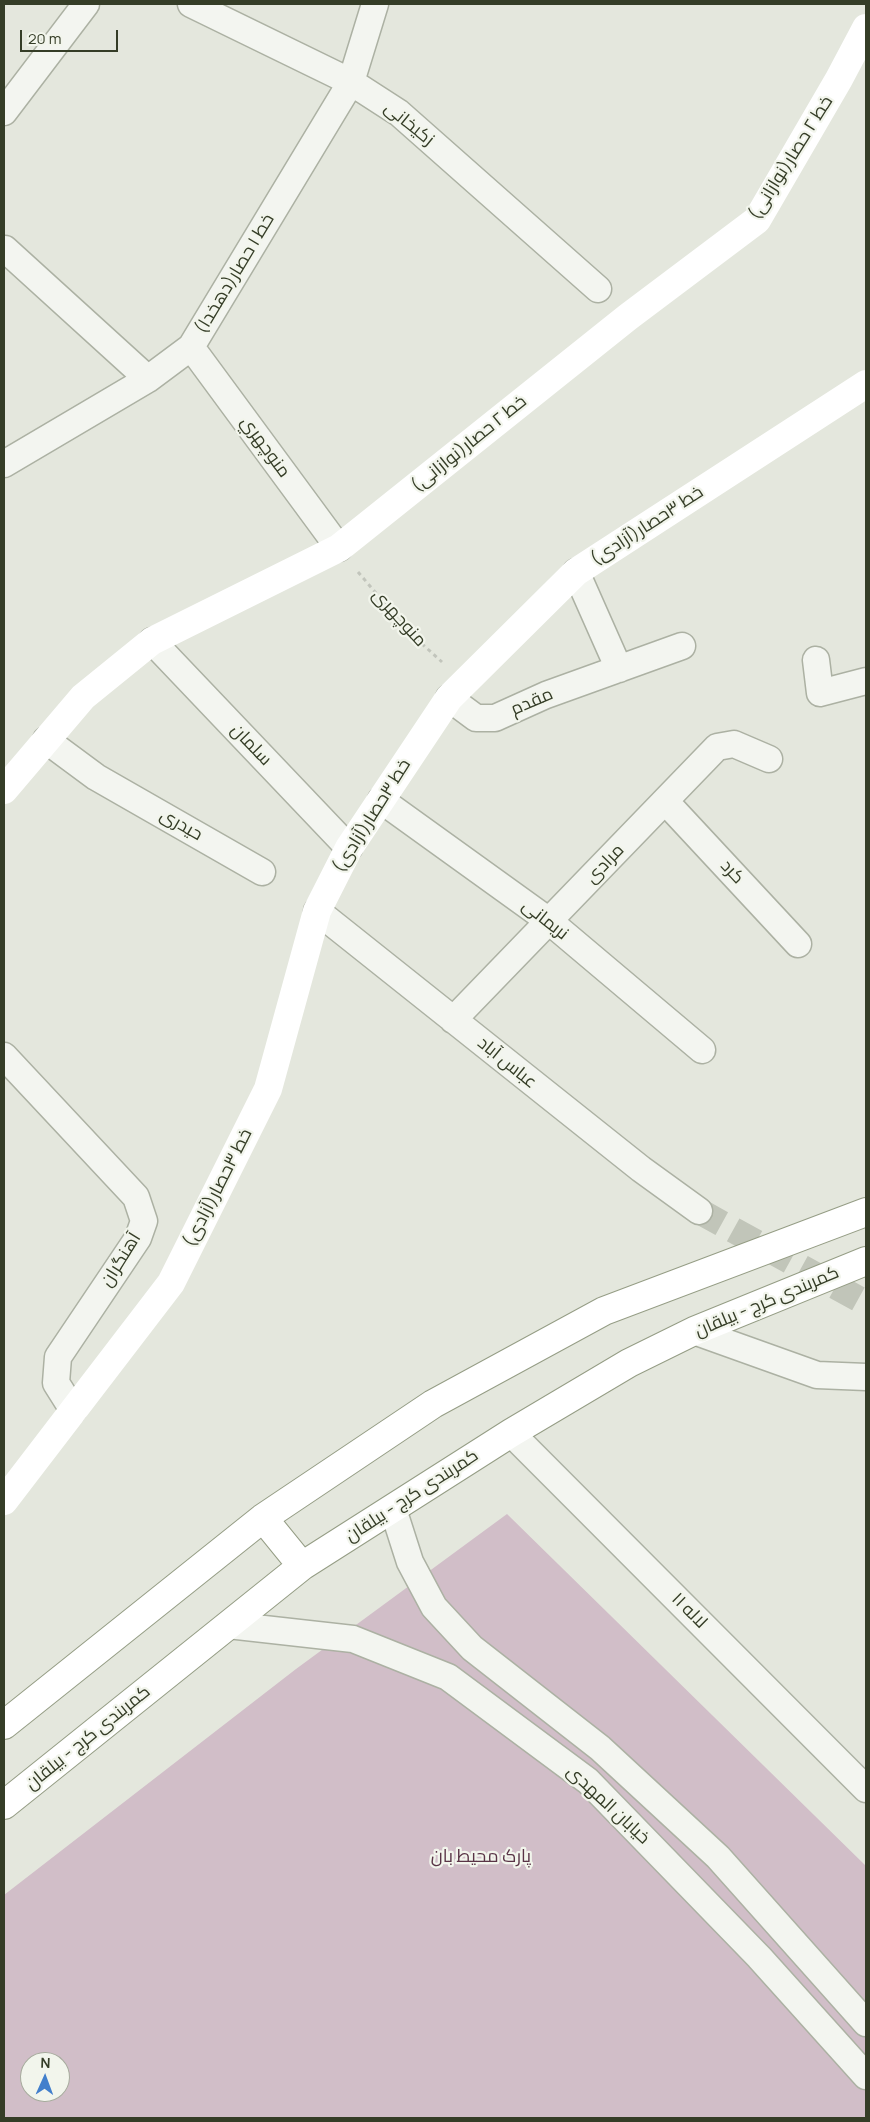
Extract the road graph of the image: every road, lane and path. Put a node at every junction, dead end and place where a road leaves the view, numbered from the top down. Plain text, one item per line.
1 (86, 4) edge
2 (190, 4) edge
3 (375, 4) edge
4 (866, 28) edge
5 (351, 82) junction
6 (4, 112) edge
7 (5, 249) edge
8 (598, 290) dead end
9 (191, 346) junction
10 (148, 379) junction
11 (866, 384) edge
12 (4, 464) edge
13 (339, 548) junction
14 (576, 572) junction
15 (152, 641) junction
16 (682, 646) dead end
17 (816, 660) dead end
18 (619, 669) junction
19 (866, 681) edge
20 (457, 691) junction
21 (46, 740) junction
22 (769, 759) dead end
23 (4, 790) edge
24 (381, 800) junction
25 (666, 801) junction
26 (349, 848) junction
27 (262, 872) dead end
28 (317, 911) junction
29 (549, 921) junction
30 (798, 944) dead end
31 (454, 1020) junction
32 (702, 1050) dead end
33 (4, 1056) edge
34 (700, 1211) tunnel mouth
35 (866, 1212) edge
36 (866, 1260) edge
37 (694, 1331) junction
38 (866, 1377) edge
39 (73, 1410) junction
40 (511, 1433) junction
41 (4, 1501) edge
42 (393, 1508) junction
43 (263, 1518) junction
44 (302, 1566) junction
45 (228, 1625) junction
46 (472, 1648) junction
47 (448, 1677) junction
48 (4, 1725) edge
49 (866, 1789) edge
50 (4, 1806) edge
51 (866, 2023) edge
52 (866, 2076) edge

1 - 6 street
2 - 5 street, زکیخانی
3 - 5 street, خط ۱ حصار(دهخدا)
4 - 13 main road, خط ۲ حصار(نوازانی)
5 - 8 street, زکیخانی
5 - 9 street, خط ۱ حصار(دهخدا)
7 - 10 street
9 - 10 street, خط ۱ حصار(دهخدا)
9 - 13 street, منوچهري
10 - 12 street, خط ۱ حصار(دهخدا)
11 - 14 main road, خط ۳حصار(آزادی)
13 - 15 main road, خط ۲ حصار(نوازانی)
13 - 20 path, منوچهری
14 - 18 street
14 - 20 main road, خط ۳حصار(آزادی)
15 - 21 main road, خط ۲ حصار(نوازانی)
15 - 26 street, سلمان
16 - 18 street, مقدم
17 - 19 street
18 - 20 street, مقدم
20 - 24 main road, خط ۳حصار(آزادی)
21 - 23 main road, خط ۲ حصار(نوازانی)
21 - 27 street, حیدری
22 - 25 street, مرادی
24 - 26 main road, خط ۳حصار(آزادی)
24 - 29 street, نریمانی
25 - 29 street, مرادی
25 - 30 street, کرد
26 - 28 main road, خط ۳حصار(آزادی)
28 - 31 street, عباس آباد
28 - 39 main road, خط ۳حصار(آزادی)
29 - 31 street, مرادی
29 - 32 street, نریمانی
31 - 34 street, عباس آباد
33 - 39 street, آهنگران
35 - 43 main road
36 - 37 main road, کمربندی کرج - بیلقان
37 - 38 street
37 - 40 main road, کمربندی کرج - بیلقان
39 - 41 main road, خط ۳حصار(آزادی)
40 - 42 main road, کمربندی کرج - بیلقان
40 - 49 street, لاله ۱۱
42 - 44 main road, کمربندی کرج - بیلقان
42 - 46 street, خیابان المهدی
43 - 44 main road
43 - 48 main road
44 - 45 main road, کمربندی کرج - بیلقان
45 - 47 street, خیابان المهدی
45 - 50 main road, کمربندی کرج - بیلقان
46 - 47 street
46 - 51 street, خیابان المهدی
47 - 52 street, خیابان المهدی

